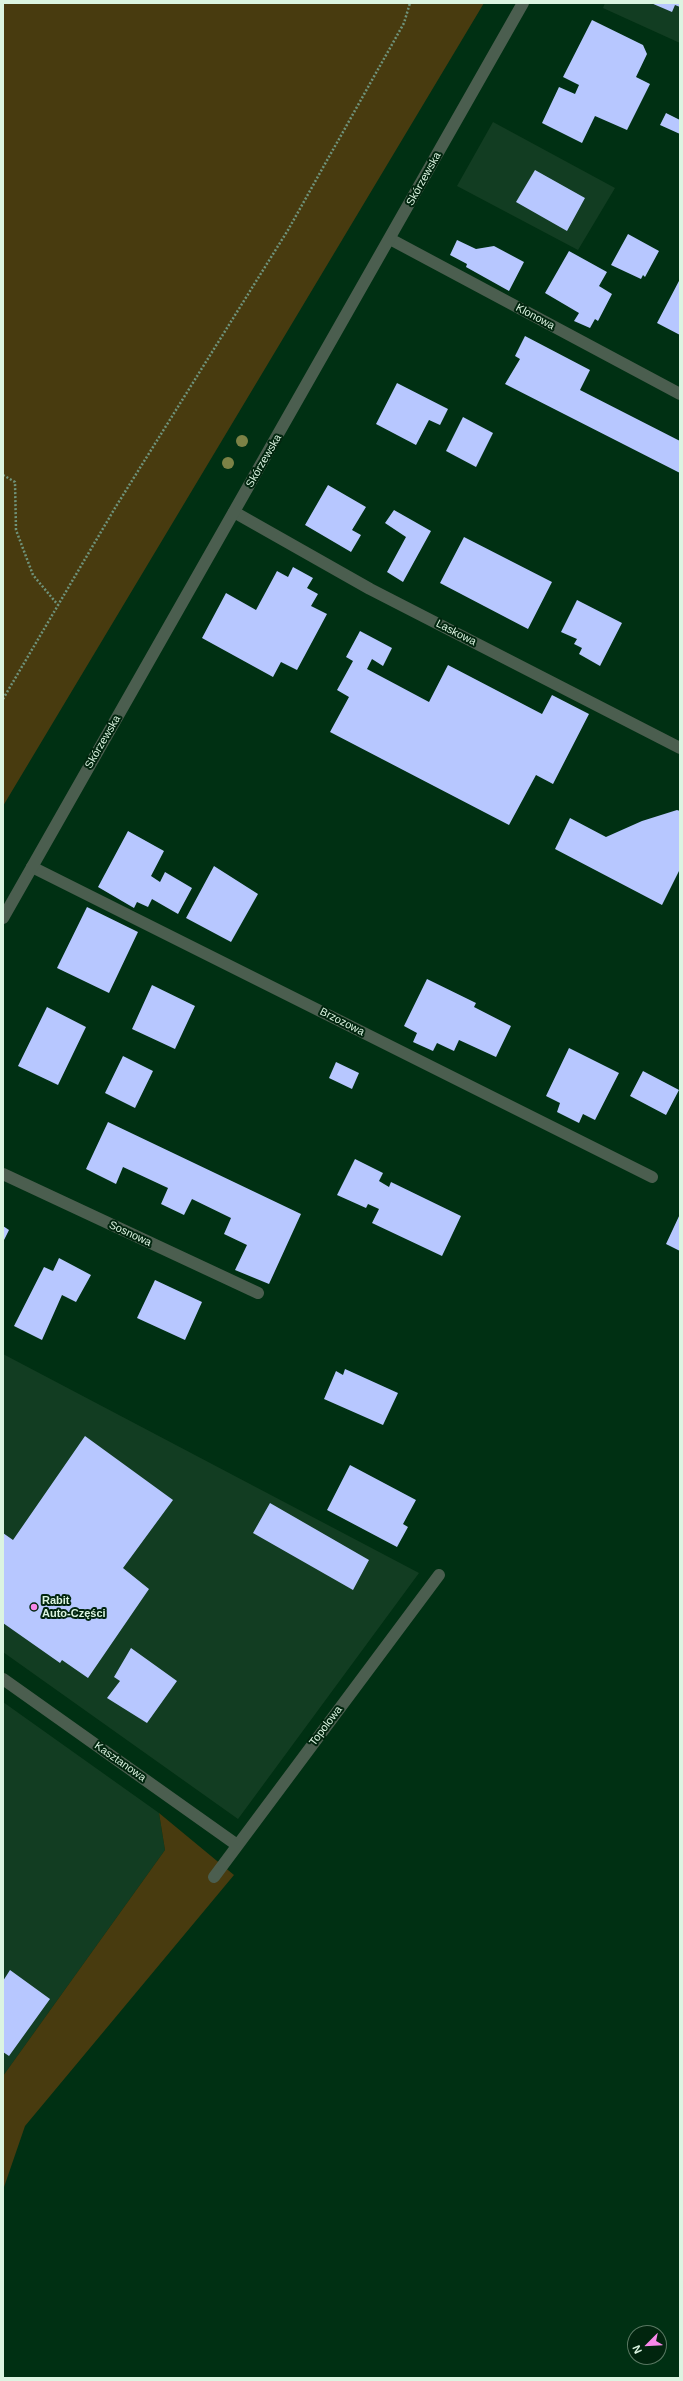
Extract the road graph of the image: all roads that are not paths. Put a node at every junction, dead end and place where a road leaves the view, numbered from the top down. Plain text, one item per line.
1 (523, 3) edge
2 (390, 239) junction
3 (680, 394) edge
4 (234, 512) junction
5 (680, 748) edge
6 (32, 867) junction
7 (3, 918) edge
8 (3, 1174) edge
9 (652, 1177) dead end
10 (258, 1293) dead end
11 (439, 1575) dead end
12 (3, 1679) edge
13 (237, 1845) junction
14 (214, 1877) dead end

1 - 2 street, Skórzewska
2 - 3 street, Klonowa
2 - 4 street, Skórzewska
4 - 5 street, Laskowa
4 - 6 street, Skórzewska
6 - 7 street, Skórzewska
6 - 9 street, Brzozowa
8 - 10 street, Sosnowa
11 - 13 street, Topolowa
12 - 13 street, Kasztanowa
13 - 14 street, Topolowa

